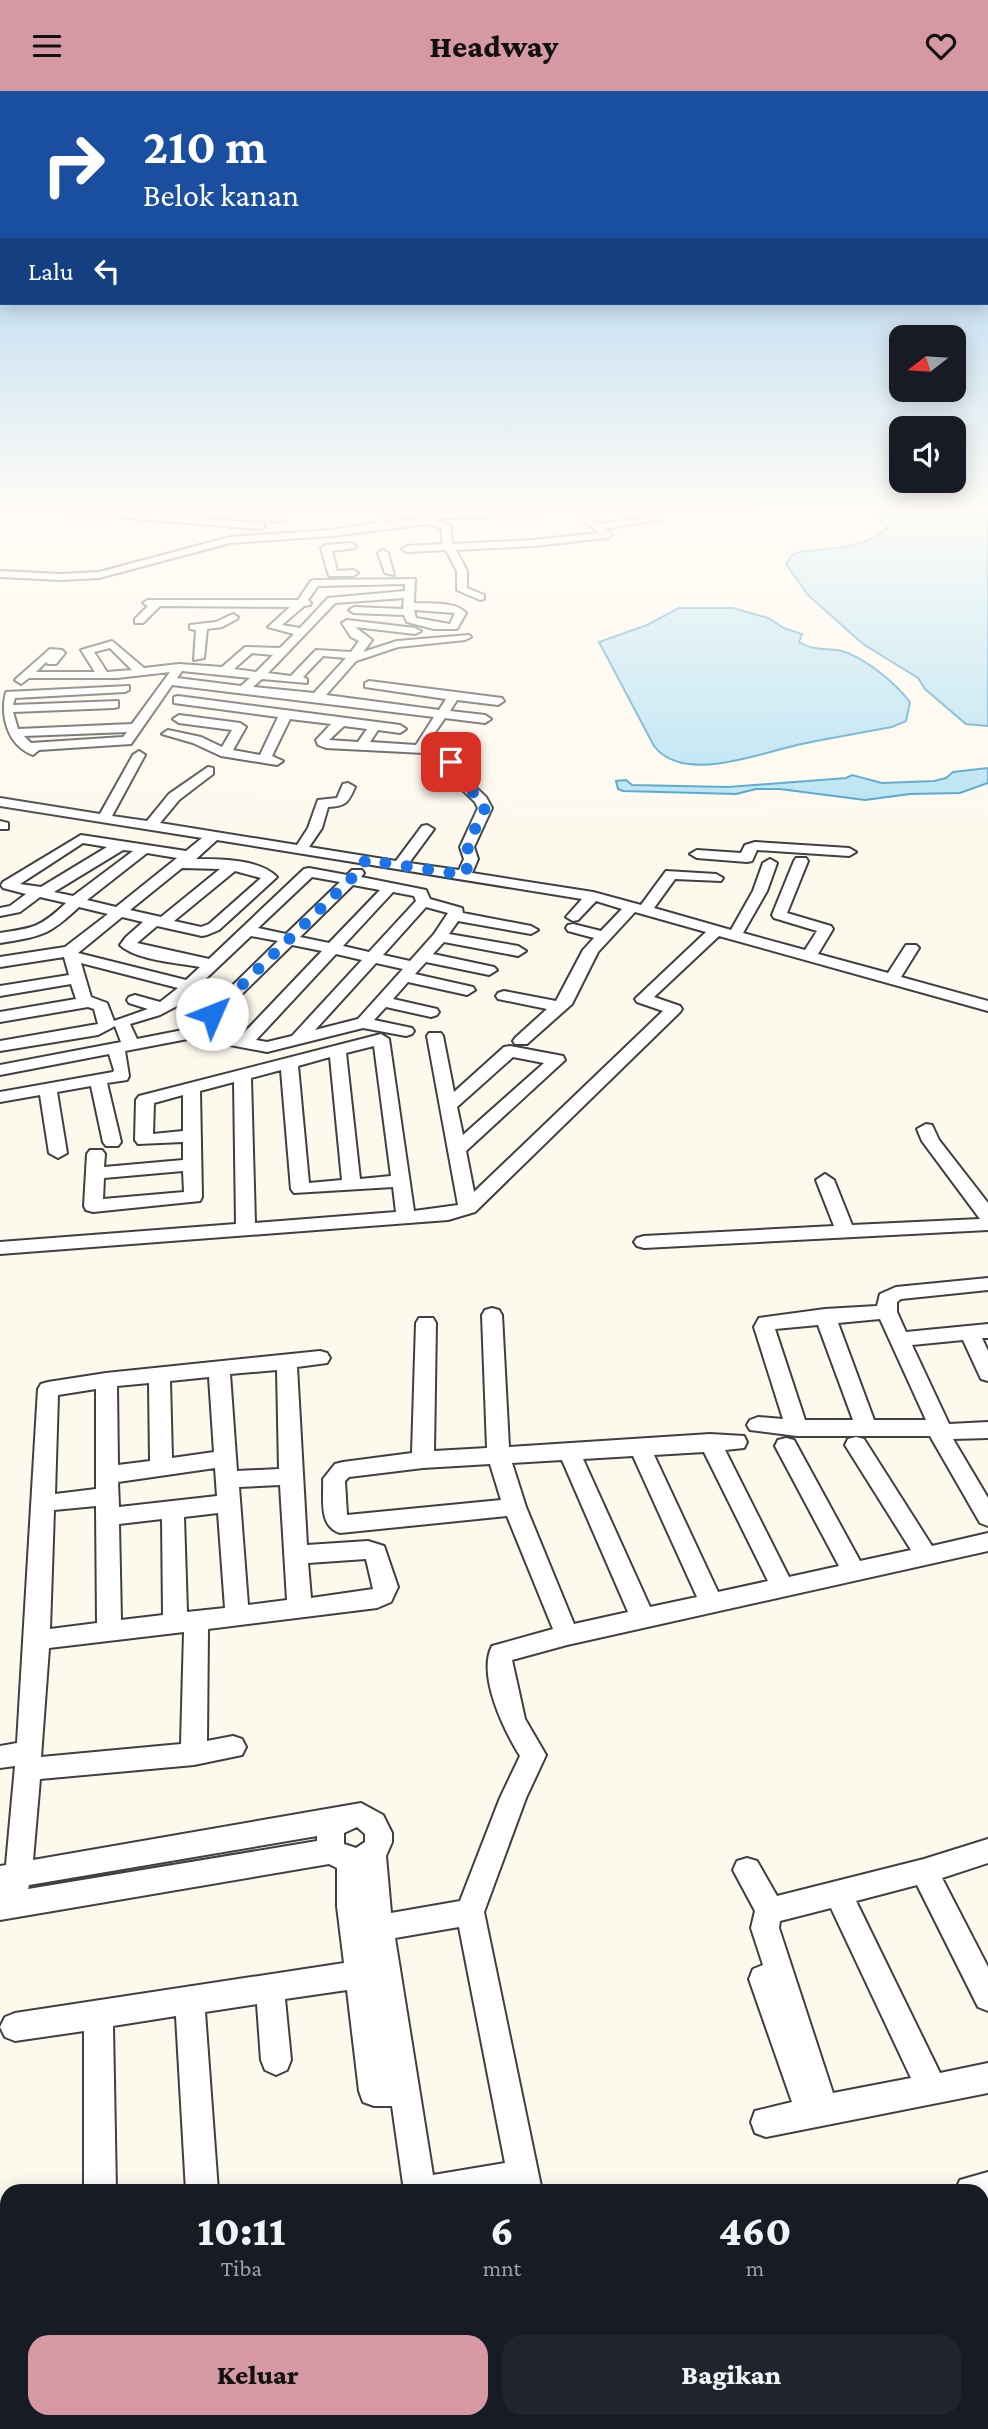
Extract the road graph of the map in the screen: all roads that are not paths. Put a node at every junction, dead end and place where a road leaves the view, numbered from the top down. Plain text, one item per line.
1 (221, 623) edge
2 (277, 623) edge
3 (311, 623) edge
4 (417, 623) edge
5 (455, 623) edge
6 (426, 628) junction
7 (300, 634) junction
8 (465, 637) dead end
9 (366, 640) junction
10 (401, 644) junction
11 (305, 650) dead end
12 (282, 652) junction
13 (320, 652) junction
14 (353, 657) junction
15 (198, 658) dead end
16 (69, 661) dead end
17 (179, 667) junction
18 (225, 671) junction
19 (142, 673) junction
20 (26, 675) junction
21 (103, 675) junction
22 (259, 676) junction
23 (168, 683) junction
24 (369, 685) dead end
25 (125, 688) junction
26 (244, 690) junction
27 (10, 695) junction
28 (453, 696) junction
29 (317, 697) junction
30 (498, 701) dead end
31 (112, 710) junction
32 (286, 714) junction
33 (442, 714) junction
34 (179, 719) junction
35 (485, 719) dead end
36 (326, 720) junction
37 (341, 722) junction
38 (376, 726) junction
39 (136, 728) junction
40 (102, 729) junction
41 (400, 729) dead end
42 (14, 731) edge
43 (1, 739) edge
44 (467, 742) dead end
45 (319, 744) junction
46 (361, 746) junction
47 (228, 748) junction
48 (425, 749) junction
49 (139, 755) dead end
50 (446, 766) junction
51 (208, 771) dead end
52 (348, 787) dead end
53 (0, 802) edge
54 (105, 817) junction
55 (152, 824) junction
56 (427, 829) dead end
57 (215, 835) junction
58 (122, 844) junction
59 (144, 849) junction
60 (301, 849) junction
61 (748, 852) junction
62 (849, 852) dead end
63 (697, 854) dead end
64 (714, 855) junction
65 (186, 860) junction
66 (366, 860) junction
67 (771, 863) dead end
68 (400, 865) junction
69 (232, 867) junction
70 (464, 875) junction
71 (709, 877) joint
72 (351, 879) junction
73 (4, 886) edge
74 (390, 887) junction
75 (41, 892) junction
76 (593, 896) junction
77 (78, 900) junction
78 (423, 902) junction
79 (639, 908) junction
80 (121, 911) junction
81 (0, 912) edge
82 (456, 916) junction
83 (156, 923) junction
84 (246, 930) junction
85 (531, 930) dead end
86 (717, 930) junction
87 (735, 935) junction
88 (440, 937) junction
89 (606, 937) junction
90 (0, 938) edge
91 (289, 939) junction
92 (231, 944) junction
93 (911, 948) dead end
94 (332, 949) junction
95 (517, 951) dead end
96 (71, 953) junction
97 (372, 956) junction
98 (809, 957) junction
99 (0, 963) edge
100 (211, 964) junction
101 (413, 966) junction
102 (489, 970) dead end
103 (77, 978) junction
104 (891, 980) junction
105 (190, 986) junction
106 (0, 991) edge
107 (467, 991) dead end
108 (504, 996) dead end
109 (135, 1000) dead end
110 (381, 1001) junction
111 (89, 1002) junction
112 (986, 1002) edge
113 (560, 1007) junction
114 (162, 1008) junction
115 (431, 1012) dead end
116 (318, 1016) junction
117 (0, 1017) edge
118 (363, 1023) junction
119 (405, 1031) dead end
120 (193, 1033) junction
121 (435, 1036) dead end
122 (298, 1039) junction
123 (521, 1041) dead end
124 (243, 1044) junction
125 (0, 1046) edge
126 (123, 1047) junction
127 (337, 1050) junction
128 (289, 1062) junction
129 (0, 1070) edge
130 (242, 1075) junction
131 (98, 1080) junction
132 (191, 1088) junction
133 (48, 1089) junction
134 (0, 1097) edge
135 (448, 1106) junction
136 (926, 1129) dead end
137 (192, 1136) junction
138 (112, 1142) dead end
139 (457, 1150) junction
140 (58, 1153) dead end
141 (96, 1154) dead end
142 (192, 1165) junction
143 (95, 1173) junction
144 (825, 1180) dead end
145 (401, 1181) junction
146 (352, 1185) junction
147 (468, 1209) junction
148 (988, 1216) edge
149 (406, 1217) junction
150 (988, 1224) edge
151 (246, 1229) junction
152 (846, 1233) junction
153 (644, 1242) dead end
154 (0, 1248) edge
155 (988, 1284) edge
156 (887, 1312) junction
157 (492, 1315) dead end
158 (825, 1316) junction
159 (426, 1323) dead end
160 (978, 1331) edge
161 (900, 1339) junction
162 (320, 1358) dead end
163 (287, 1361) junction
164 (219, 1370) junction
165 (988, 1374) edge
166 (159, 1376) junction
167 (106, 1380) junction
168 (758, 1425) dead end
169 (941, 1430) junction
170 (988, 1430) edge
171 (861, 1436) junction
172 (791, 1437) junction
173 (710, 1442) junction
174 (736, 1442) dead end
175 (640, 1447) junction
176 (569, 1452) junction
177 (498, 1455) junction
178 (423, 1460) junction
179 (161, 1469) junction
180 (226, 1469) junction
181 (290, 1477) junction
182 (108, 1496) junction
183 (45, 1503) junction
184 (229, 1503) junction
185 (515, 1507) junction
186 (173, 1510) junction
187 (988, 1517) edge
188 (988, 1542) edge
189 (925, 1554) junction
190 (295, 1555) junction
191 (854, 1571) junction
192 (784, 1588) junction
193 (712, 1604) junction
194 (300, 1609) junction
195 (237, 1616) junction
196 (643, 1618) junction
197 (185, 1622) junction
198 (110, 1631) junction
199 (567, 1635) junction
200 (37, 1640) junction
201 (233, 1747) dead end
202 (194, 1754) junction
203 (0, 1757) edge
204 (27, 1761) junction
205 (340, 1819) junction
206 (185, 1846) junction
207 (988, 1851) edge
208 (351, 1855) junction
209 (747, 1870) dead end
210 (924, 1871) junction
211 (9, 1876) edge
212 (187, 1876) junction
213 (838, 1893) junction
214 (6, 1906) edge
215 (770, 1911) junction
216 (470, 1912) junction
217 (367, 1930) junction
218 (373, 1972) junction
219 (763, 1979) dead end
220 (270, 1987) junction
221 (988, 1997) edge
222 (190, 2000) junction
223 (98, 2014) junction
224 (15, 2027) dead end
225 (276, 2060) dead end
226 (988, 2078) edge
227 (932, 2089) junction
228 (818, 2112) junction
229 (766, 2122) dead end
230 (100, 2184) edge
231 (202, 2184) edge
232 (419, 2184) edge
233 (525, 2184) edge

1 - 15 street
2 - 7 street
3 - 7 street
4 - 6 street
5 - 6 street
6 - 9 street
6 - 10 street
7 - 12 street
8 - 10 street
9 - 10 street
9 - 14 street
10 - 14 street
11 - 13 street
12 - 18 street
12 - 22 street
13 - 14 street
13 - 22 street
14 - 29 street
16 - 20 street
17 - 18 street
17 - 19 street
17 - 23 street
18 - 22 street
19 - 21 street
19 - 21 street
20 - 21 street
20 - 27 street
22 - 26 street
23 - 25 street
23 - 26 street
23 - 39 street
24 - 28 street
25 - 27 street
25 - 31 street
26 - 29 street
27 - 42 street
28 - 30 street
28 - 33 street
29 - 33 street
31 - 40 street
31 - 42 street
32 - 34 street
32 - 36 street
32 - 47 street
33 - 35 street
33 - 48 street
34 - 47 street
34 - 47 street
36 - 37 street
36 - 45 street
37 - 38 street
37 - 45 street
38 - 41 street
38 - 46 street
39 - 40 street
39 - 42 street
40 - 42 street
42 - 43 street
44 - 50 street
45 - 46 street
46 - 48 street
48 - 50 street
49 - 54 street
50 - 70 street
51 - 55 street
52 - 60 street
53 - 54 street
54 - 55 street
55 - 57 street
56 - 68 street
57 - 60 street
57 - 65 street
58 - 59 street
58 - 73 street
58 - 75 street
59 - 65 street
59 - 77 street
60 - 66 street
61 - 62 street
61 - 64 street
61 - 98 street
63 - 64 street
64 - 71 street
65 - 69 street
65 - 80 street
66 - 68 street
66 - 72 street
67 - 87 street
68 - 70 street
69 - 83 street
69 - 83 street
70 - 76 street
71 - 79 street
72 - 74 street
72 - 84 street
72 - 91 street
73 - 75 street
74 - 78 street
74 - 94 street
75 - 77 street
75 - 81 street
76 - 79 street
76 - 89 street
77 - 80 street
77 - 90 street
78 - 82 street
78 - 97 street
79 - 86 street
79 - 89 street
80 - 83 street
80 - 96 street
82 - 85 street
82 - 88 street
83 - 92 street
83 - 100 street
84 - 91 street
84 - 92 street
86 - 87 street
86 - 147 street
87 - 98 street
88 - 95 street
88 - 101 street
89 - 113 street
91 - 94 street
91 - 120 street
92 - 100 street
93 - 104 street
94 - 97 street
94 - 124 street
96 - 99 street
96 - 103 street
96 - 105 street
97 - 101 street
97 - 116 street
98 - 104 street
100 - 105 street
101 - 102 street
101 - 107 street
101 - 110 street
103 - 106 street
103 - 111 street
104 - 112 street
105 - 114 street
108 - 113 street
109 - 114 street
110 - 115 street
110 - 118 street
111 - 117 street
111 - 125 street
113 - 123 street
114 - 126 street
116 - 118 street
116 - 122 street
118 - 119 street
118 - 122 street
120 - 124 street
120 - 126 street
121 - 135 street
122 - 124 street
126 - 129 street
126 - 131 street
127 - 128 street
127 - 145 street
127 - 146 street
128 - 130 street
128 - 146 street
130 - 132 street
130 - 151 street
131 - 133 street
131 - 138 street
132 - 137 street
132 - 137 street
133 - 134 street
133 - 140 street
135 - 139 street
135 - 139 street
136 - 148 street
137 - 142 street
139 - 147 street
141 - 143 street
142 - 143 street
142 - 143 street
144 - 152 street
145 - 146 street
145 - 149 street
147 - 149 street
149 - 151 street
150 - 152 street
151 - 154 street
152 - 153 street
155 - 156 street
156 - 158 street
156 - 161 street
157 - 177 street
158 - 171 street
158 - 172 street
159 - 178 street
160 - 161 street
160 - 165 street
161 - 169 street
162 - 163 street
163 - 164 street
163 - 181 street
164 - 166 street
164 - 180 street
166 - 167 street
166 - 179 street
167 - 182 street
167 - 183 street
168 - 172 street
169 - 170 street
169 - 171 street
169 - 187 street
171 - 172 street
171 - 189 street
172 - 191 street
173 - 174 street
173 - 175 street
173 - 192 street
175 - 176 street
175 - 193 street
176 - 177 street
176 - 196 street
177 - 178 street
177 - 185 street
178 - 185 street
179 - 180 street
179 - 182 street
180 - 181 street
180 - 184 street
181 - 190 street
182 - 183 street
182 - 186 street
182 - 198 street
183 - 200 street
184 - 186 street
184 - 195 street
185 - 199 street
186 - 197 street
188 - 189 street
189 - 191 street
190 - 194 street
190 - 194 street
191 - 192 street
192 - 193 street
193 - 196 street
194 - 195 street
195 - 197 street
196 - 199 street
197 - 198 street
197 - 202 street
198 - 200 street
199 - 216 street
200 - 204 street
201 - 202 street
202 - 204 street
203 - 204 street
204 - 211 street
205 - 206 street
205 - 208 street
205 - 208 street
206 - 211 street
206 - 212 street
207 - 210 street
208 - 212 street
208 - 217 street
209 - 215 street
210 - 213 street
210 - 221 street
211 - 214 street
212 - 214 street
213 - 215 street
213 - 227 street
215 - 228 street
216 - 217 street
216 - 233 street
217 - 218 street
218 - 220 street
218 - 232 street
219 - 228 street
220 - 222 street
220 - 225 street
222 - 223 street
222 - 231 street
223 - 224 street
223 - 230 street
226 - 227 street
227 - 228 street
228 - 229 street

